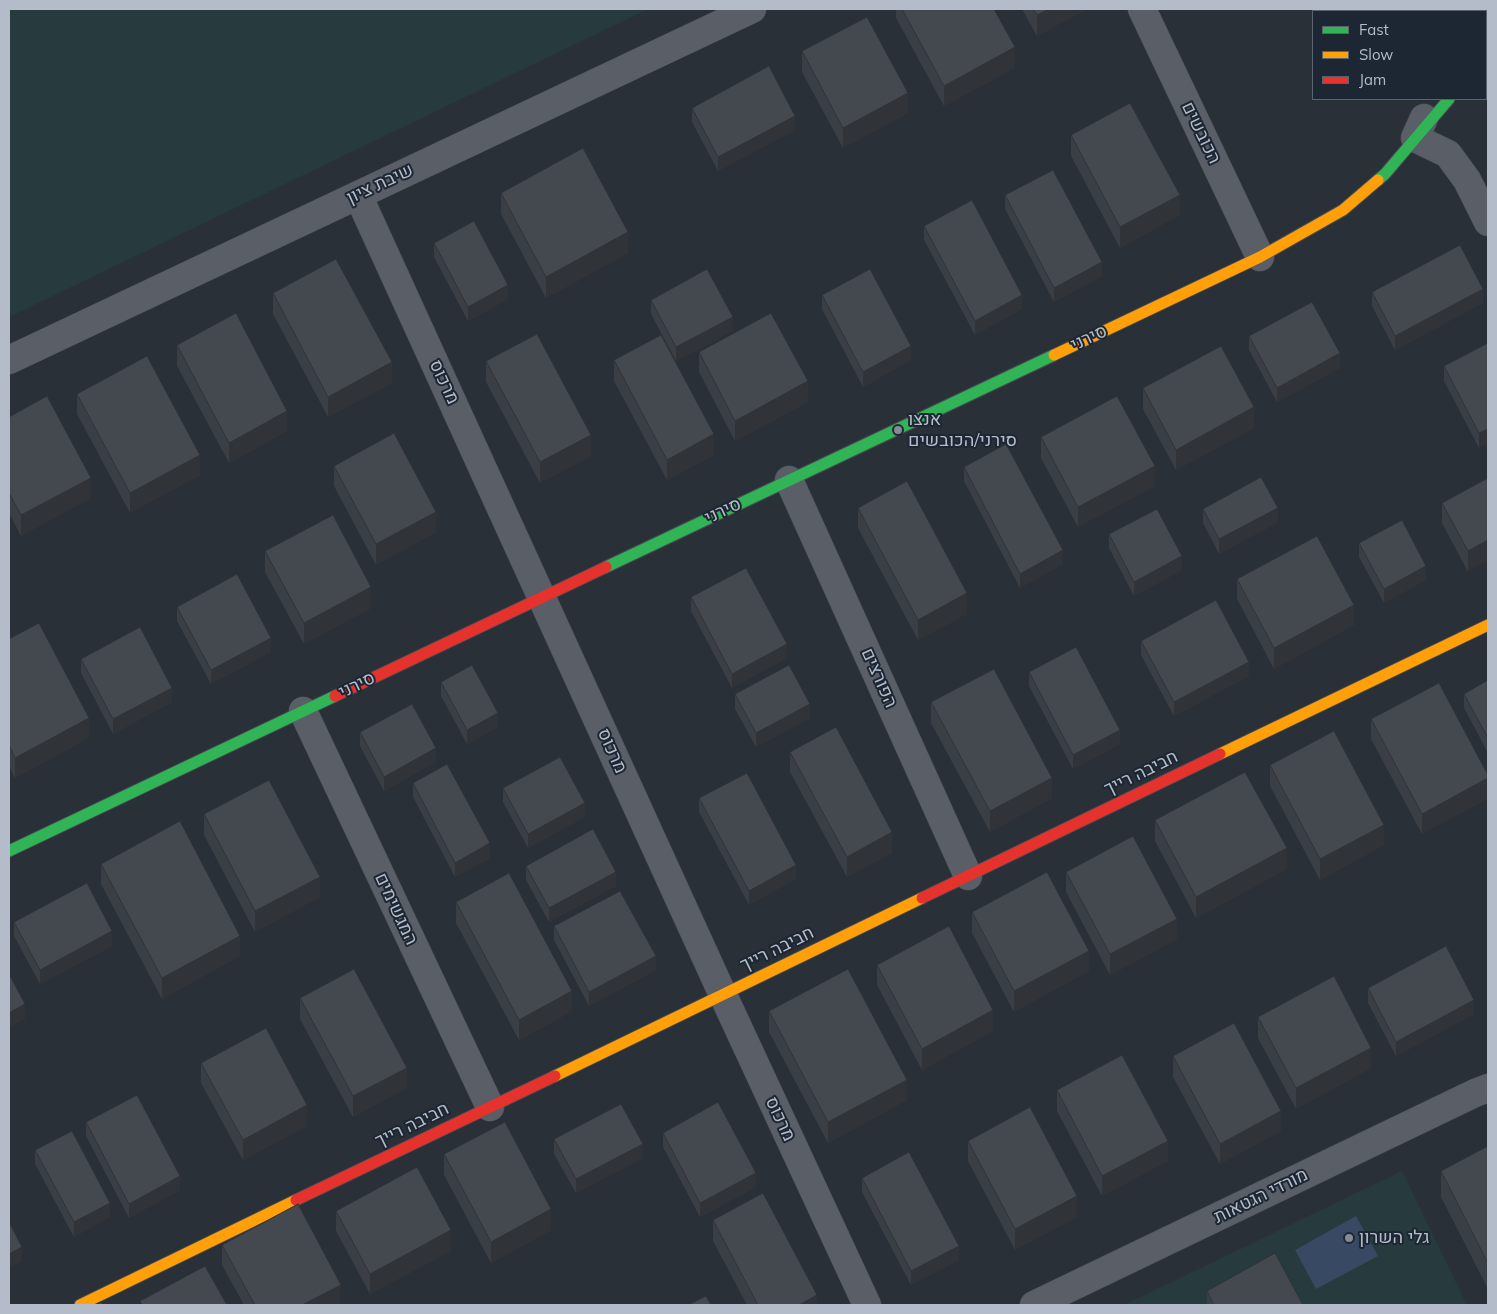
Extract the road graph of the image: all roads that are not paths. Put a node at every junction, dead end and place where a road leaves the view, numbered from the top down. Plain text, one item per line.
1 (752, 9) edge
2 (1142, 9) edge
3 (1433, 100) edge
4 (1448, 100) edge
5 (1415, 138) junction
6 (358, 195) junction
7 (1488, 222) edge
8 (1260, 257) junction
9 (9, 360) edge
10 (789, 480) junction
11 (542, 597) junction
12 (1488, 625) edge
13 (303, 711) junction
14 (9, 851) edge
15 (968, 876) junction
16 (723, 995) junction
17 (1488, 1088) edge
18 (490, 1107) junction
19 (80, 1305) edge
20 (867, 1305) edge
21 (1034, 1305) edge

1 - 6 street, שיבת ציון
2 - 8 street, הכובשים
3 - 5 street, סירני
4 - 5 street, סירני
5 - 7 street
5 - 8 street, סירני
6 - 9 street, שיבת ציון
6 - 11 street, מרכוס
8 - 10 street, סירני
10 - 11 street, סירני
10 - 15 street, הפורצים
11 - 13 street, סירני
11 - 16 street, מרכוס
12 - 15 street, חביבה רייך
13 - 14 street, סירני
13 - 18 street, המגשימים
15 - 16 street, חביבה רייך
16 - 18 street, חביבה רייך
16 - 20 street, מרכוס
17 - 21 street, מורדי הגטאות
18 - 19 street, חביבה רייך

